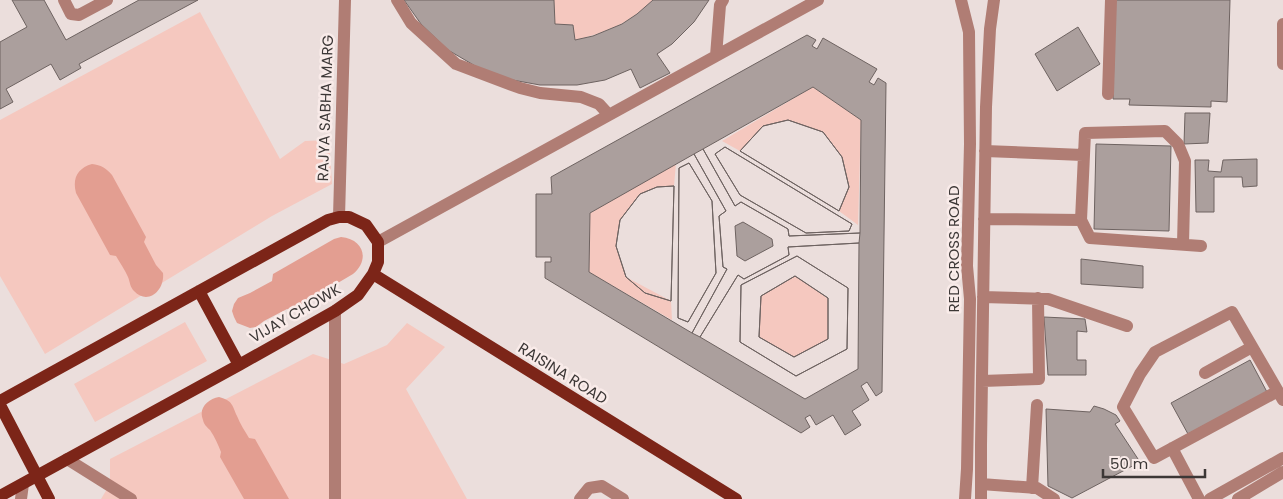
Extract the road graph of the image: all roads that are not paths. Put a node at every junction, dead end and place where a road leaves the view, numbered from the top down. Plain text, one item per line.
1 (64, 0) edge
2 (107, 0) edge
3 (344, 0) edge
4 (397, 0) edge
5 (723, 0) edge
6 (818, 0) edge
7 (961, 0) edge
8 (994, 0) edge
9 (1111, 0) edge
10 (1283, 24) edge
11 (716, 56) junction
12 (1283, 64) edge
13 (1108, 94) dead end
14 (609, 115) junction
15 (985, 151) junction
16 (1084, 154) junction
17 (339, 217) junction
18 (984, 219) junction
19 (1081, 220) junction
20 (378, 242) junction
21 (1183, 244) junction
22 (1201, 246) dead end
23 (373, 274) junction
24 (199, 291) junction
25 (983, 297) junction
26 (1038, 298) junction
27 (335, 311) junction
28 (1127, 326) dead end
29 (1252, 347) junction
30 (239, 365) junction
31 (1205, 373) dead end
32 (982, 381) junction
33 (1280, 396) edge
34 (0, 400) edge
35 (0, 405) edge
36 (1037, 405) dead end
37 (1172, 448) junction
38 (1283, 458) edge
39 (67, 460) junction
40 (36, 476) junction
41 (1281, 477) edge
42 (23, 484) junction
43 (981, 484) junction
44 (1032, 488) junction
45 (0, 496) edge
46 (21, 499) edge
47 (49, 499) edge
48 (130, 499) edge
49 (335, 499) edge
50 (580, 499) edge
51 (623, 499) edge
52 (736, 499) edge
53 (965, 499) edge
54 (981, 499) edge
55 (1054, 499) edge
56 (1199, 499) edge
57 (1210, 499) edge
58 (1238, 499) edge

1 - 2 street
3 - 17 street, RAJYA SABHA MARG
4 - 14 street
5 - 11 street
6 - 11 street
7 - 53 street, RED CROSS ROAD
8 - 15 street, RED CROSS ROAD
9 - 13 street
10 - 12 street
11 - 14 street
14 - 20 street
15 - 16 street
15 - 18 street, RED CROSS ROAD
16 - 19 street
16 - 21 street
17 - 20 main road
17 - 24 main road
18 - 19 street
18 - 25 street, RED CROSS ROAD
19 - 21 street
20 - 23 main road, VIJAY CHOWK
21 - 22 street
23 - 27 main road, VIJAY CHOWK
23 - 52 main road, RAISINA ROAD
24 - 30 main road
24 - 34 main road
25 - 26 street
25 - 32 street, RED CROSS ROAD
26 - 28 street
26 - 32 street
27 - 30 main road, VIJAY CHOWK
27 - 49 street
29 - 31 street
29 - 33 street
29 - 37 street
30 - 39 main road, VIJAY CHOWK
32 - 43 street, RED CROSS ROAD
33 - 37 street
35 - 40 main road
36 - 44 street
37 - 56 street
38 - 57 street
39 - 40 main road, VIJAY CHOWK
39 - 48 street
40 - 42 main road, VIJAY CHOWK
40 - 47 main road
41 - 58 street
42 - 45 main road, VIJAY CHOWK
42 - 46 street
43 - 44 street
43 - 54 street, RED CROSS ROAD
44 - 55 street
50 - 51 street

